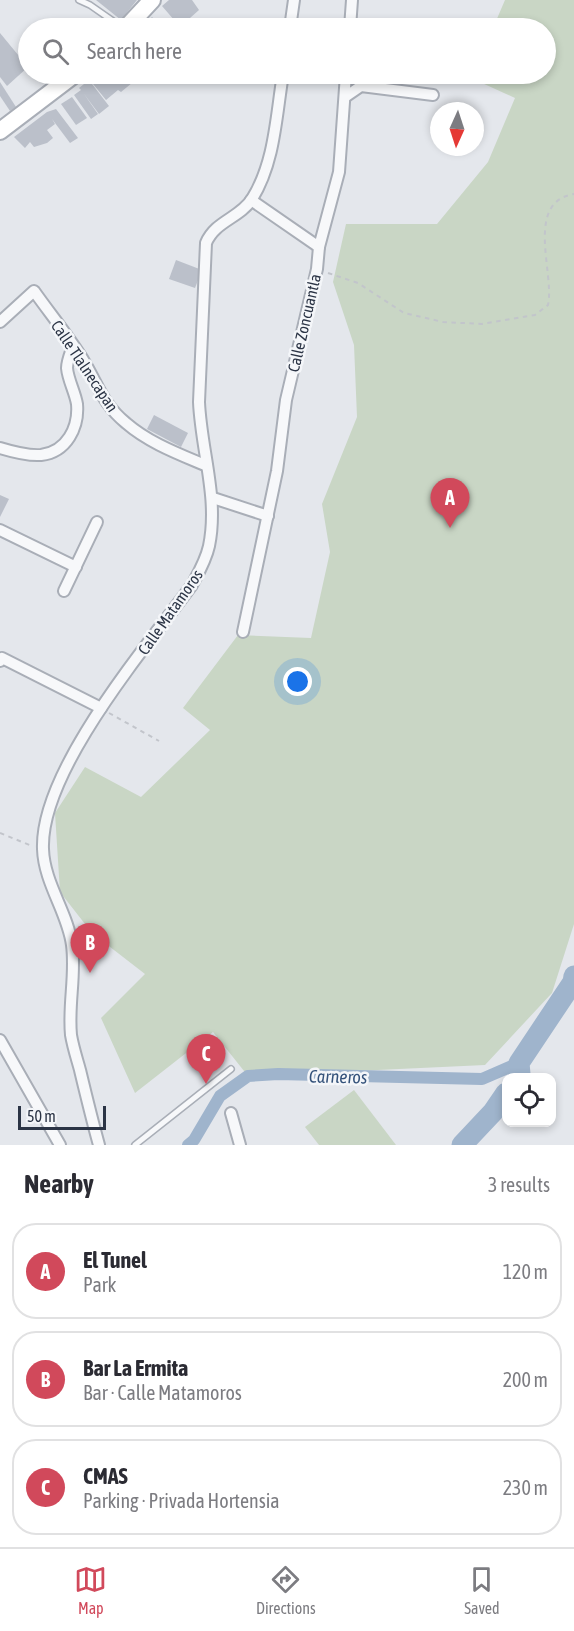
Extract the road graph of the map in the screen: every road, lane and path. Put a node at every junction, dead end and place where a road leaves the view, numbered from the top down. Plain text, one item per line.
1 (79, 0) edge
2 (152, 0) edge
3 (294, 0) edge
4 (352, 0) edge
5 (110, 18) edge
6 (135, 18) edge
7 (291, 18) edge
8 (351, 18) edge
9 (62, 84) edge
10 (281, 84) edge
11 (346, 84) edge
12 (433, 95) dead end
13 (345, 98) junction
14 (0, 131) edge
15 (574, 194) edge
16 (252, 200) junction
17 (319, 247) junction
18 (317, 269) junction
19 (0, 322) edge
20 (73, 346) junction
21 (0, 448) edge
22 (207, 466) junction
23 (213, 498) junction
24 (268, 516) junction
25 (97, 522) dead end
26 (0, 530) edge
27 (76, 567) junction
28 (64, 591) dead end
29 (243, 632) dead end
30 (1, 659) edge
31 (101, 708) junction
32 (159, 741) dead end
33 (0, 833) edge
34 (43, 851) junction
35 (0, 1040) edge
36 (231, 1069) dead end
37 (231, 1113) dead end
38 (60, 1145) edge
39 (99, 1145) edge
40 (135, 1145) edge
41 (240, 1145) edge

1 - 5 lane
2 - 6 main road
3 - 7 street
4 - 8 street
9 - 14 main road
10 - 16 street, Calle Matamoros
11 - 13 street, Calle Zoncuantla
12 - 13 street
13 - 17 street, Calle Zoncuantla
15 - 18 path
16 - 17 street
16 - 22 street, Calle Matamoros
17 - 18 street, Calle Zoncuantla
18 - 24 street, Calle Zoncuantla
19 - 20 street, Calle Tlalnecapan
20 - 21 street
20 - 22 street, Calle Tlalnecapan
22 - 23 street, Calle Matamoros
23 - 24 street
23 - 31 street, Calle Matamoros
24 - 29 street, Calle Zoncuantla
25 - 27 street
26 - 27 street
27 - 28 street
30 - 31 street
31 - 32 path
31 - 34 street, Calle Matamoros
33 - 34 path
34 - 39 street, Calle Matamoros
35 - 38 street
36 - 40 lane
37 - 41 street

